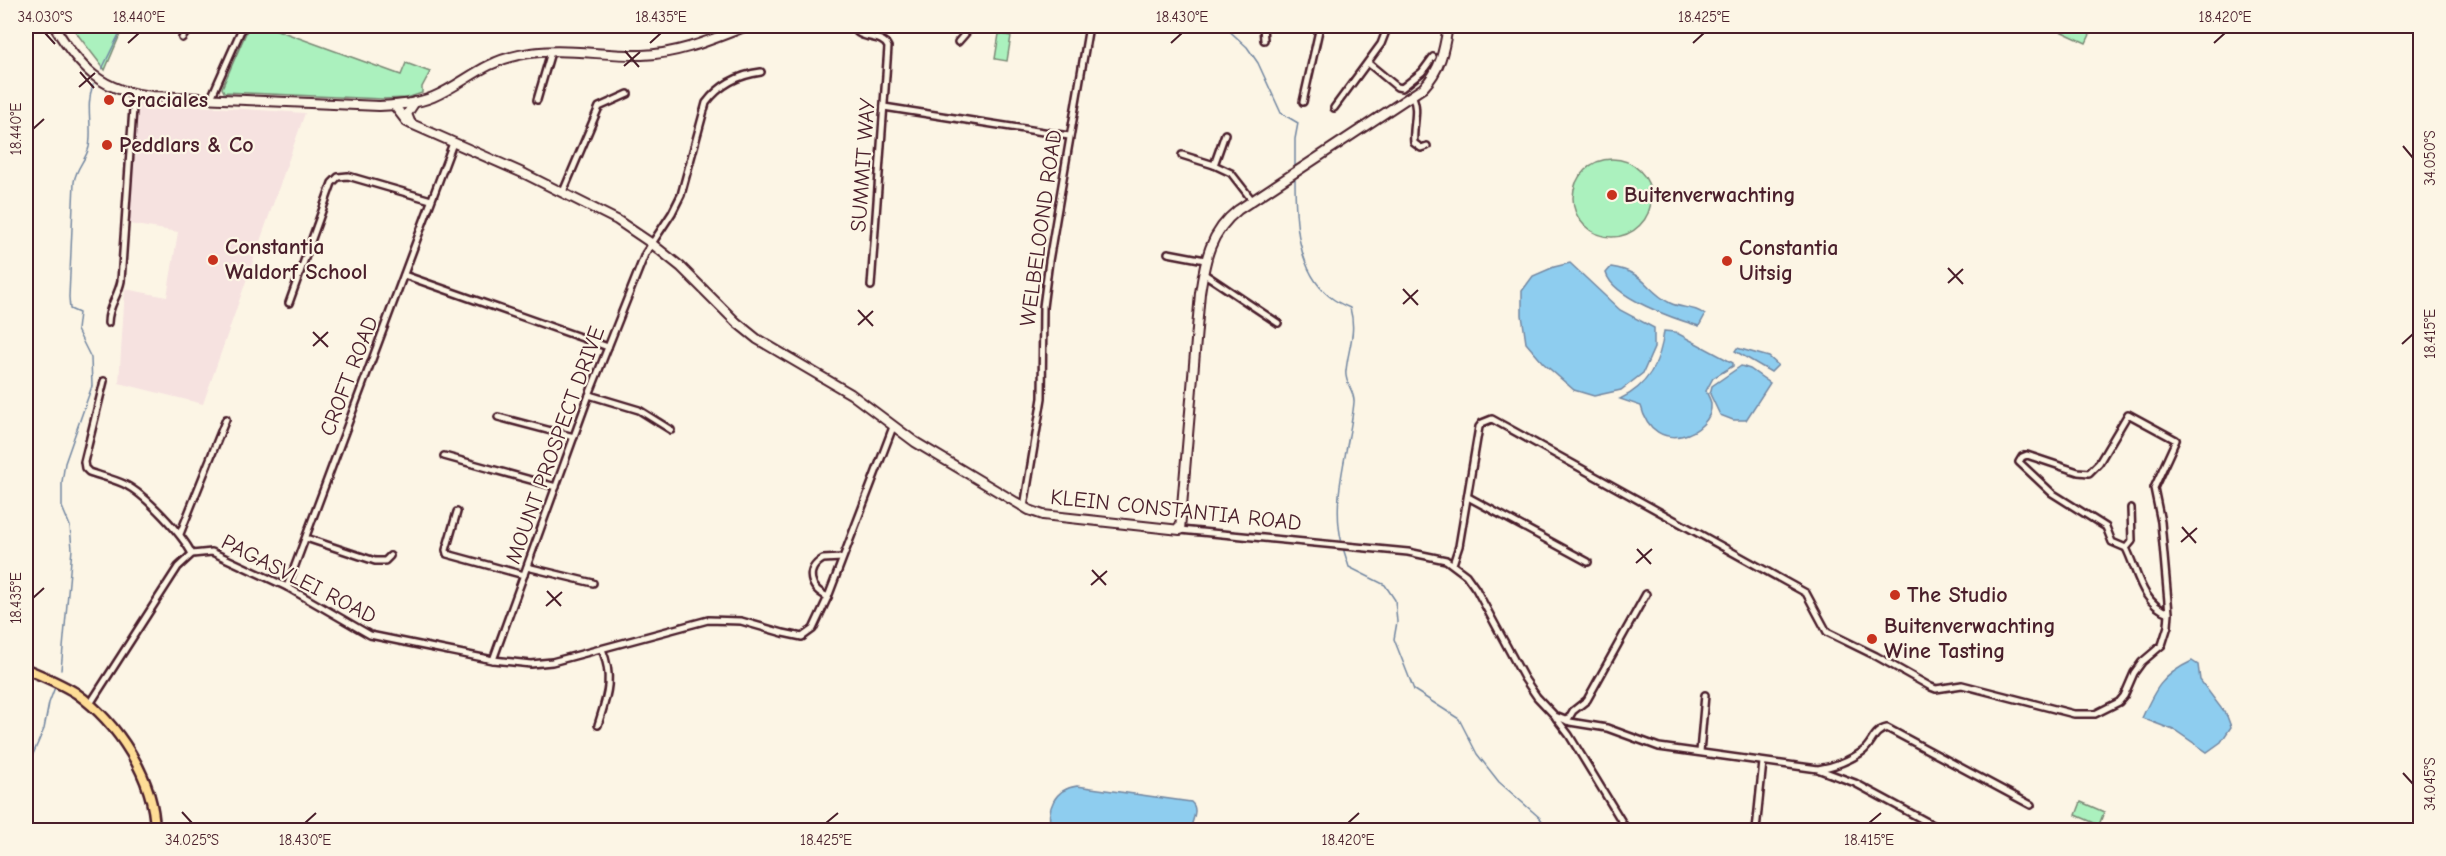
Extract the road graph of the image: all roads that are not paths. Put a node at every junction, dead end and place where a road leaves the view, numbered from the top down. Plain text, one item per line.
1 (54, 26) edge
2 (191, 26) edge
3 (242, 26) edge
4 (747, 26) edge
5 (852, 26) edge
6 (972, 26) edge
7 (1089, 26) edge
8 (1263, 26) edge
9 (1320, 26) edge
10 (1388, 26) edge
11 (1448, 26) edge
12 (182, 38) dead end
13 (1264, 40) dead end
14 (958, 42) dead end
15 (550, 51) junction
16 (1433, 57) dead end
17 (1368, 63) junction
18 (761, 72) dead end
19 (134, 94) junction
20 (628, 94) dead end
21 (1412, 95) junction
22 (211, 98) junction
23 (537, 100) dead end
24 (415, 102) junction
25 (1303, 102) dead end
26 (397, 105) junction
27 (884, 107) junction
28 (1334, 108) dead end
29 (411, 124) junction
30 (1225, 134) dead end
31 (1069, 136) junction
32 (453, 143) junction
33 (1427, 146) dead end
34 (1182, 154) dead end
35 (1214, 165) junction
36 (563, 192) junction
37 (431, 200) junction
38 (1252, 200) junction
39 (651, 243) junction
40 (1168, 253) dead end
41 (1204, 260) junction
42 (1203, 273) junction
43 (404, 275) junction
44 (871, 286) dead end
45 (290, 303) dead end
46 (108, 323) dead end
47 (1278, 323) dead end
48 (608, 347) junction
49 (104, 381) dead end
50 (589, 395) junction
51 (498, 417) dead end
52 (226, 419) dead end
53 (893, 427) junction
54 (671, 430) dead end
55 (574, 437) junction
56 (444, 456) dead end
57 (556, 487) junction
58 (1468, 497) junction
59 (1024, 507) junction
60 (2131, 508) dead end
61 (457, 512) dead end
62 (1180, 530) junction
63 (180, 534) junction
64 (306, 538) junction
65 (2126, 548) junction
66 (192, 554) junction
67 (390, 556) dead end
68 (842, 558) junction
69 (1588, 562) dead end
70 (1453, 564) junction
71 (527, 567) junction
72 (524, 575) junction
73 (593, 583) dead end
74 (287, 587) junction
75 (1646, 594) dead end
76 (828, 597) junction
77 (2169, 613) junction
78 (602, 649) junction
79 (493, 660) junction
80 (26, 669) edge
81 (1705, 695) dead end
82 (90, 704) junction
83 (1555, 716) junction
84 (1567, 721) junction
85 (598, 725) dead end
86 (1700, 752) junction
87 (1762, 762) junction
88 (1818, 769) junction
89 (2031, 805) dead end
90 (155, 831) edge
91 (1627, 831) edge
92 (1756, 831) edge
93 (1942, 831) edge

1 - 19 street
2 - 12 street
3 - 22 street
4 - 15 street
5 - 27 street, SUMMIT WAY
6 - 14 street
7 - 31 street, WELBELOOND ROAD
8 - 13 street
9 - 25 street
10 - 17 street
11 - 21 street
15 - 23 street
15 - 24 street
16 - 17 street
17 - 28 street
18 - 39 street, MOUNT PROSPECT DRIVE
19 - 22 street
19 - 46 street
20 - 36 street
21 - 33 street
21 - 38 street
22 - 26 street
24 - 26 street
24 - 29 street
26 - 29 street, KLEIN CONSTANTIA ROAD
27 - 31 street
27 - 44 street, SUMMIT WAY
29 - 32 street, KLEIN CONSTANTIA ROAD
30 - 35 street
31 - 59 street, WELBELOOND ROAD
32 - 36 street, KLEIN CONSTANTIA ROAD
32 - 37 street, CROFT ROAD
34 - 35 street
35 - 38 street
36 - 39 street, KLEIN CONSTANTIA ROAD
37 - 43 street, CROFT ROAD
37 - 45 street
38 - 41 street
39 - 48 street, MOUNT PROSPECT DRIVE
39 - 53 street, KLEIN CONSTANTIA ROAD
40 - 41 street
41 - 42 street
42 - 47 street
42 - 62 street
43 - 48 street
43 - 64 street, CROFT ROAD
48 - 50 street, MOUNT PROSPECT DRIVE
49 - 63 street
50 - 54 street
50 - 55 street, MOUNT PROSPECT DRIVE
51 - 55 street
52 - 63 street
53 - 59 street, KLEIN CONSTANTIA ROAD
53 - 68 street, PAGASVLEI ROAD
55 - 57 street, MOUNT PROSPECT DRIVE
56 - 57 street
57 - 71 street, MOUNT PROSPECT DRIVE
58 - 69 street
58 - 70 street
58 - 77 street
59 - 62 street, KLEIN CONSTANTIA ROAD
60 - 65 street
61 - 72 street
62 - 70 street, KLEIN CONSTANTIA ROAD
63 - 66 street
64 - 67 street
64 - 74 street, CROFT ROAD
65 - 77 street
65 - 77 street
66 - 74 street, PAGASVLEI ROAD
66 - 82 street, PAGASVLEI ROAD
68 - 76 street, PAGASVLEI ROAD
68 - 76 street
70 - 83 street, KLEIN CONSTANTIA ROAD
71 - 72 street, MOUNT PROSPECT DRIVE
71 - 73 street
72 - 79 street, MOUNT PROSPECT DRIVE
74 - 79 street, PAGASVLEI ROAD
75 - 84 street
76 - 78 street, PAGASVLEI ROAD
78 - 79 street, PAGASVLEI ROAD
78 - 85 street
80 - 82 main road
81 - 86 street
82 - 90 main road
83 - 84 street, KLEIN CONSTANTIA ROAD
83 - 91 street
84 - 86 street, KLEIN CONSTANTIA ROAD
86 - 87 street, KLEIN CONSTANTIA ROAD
87 - 88 street, KLEIN CONSTANTIA ROAD
87 - 92 street
88 - 89 street, KLEIN CONSTANTIA ROAD
88 - 93 street, KLEIN CONSTANTIA ROAD

